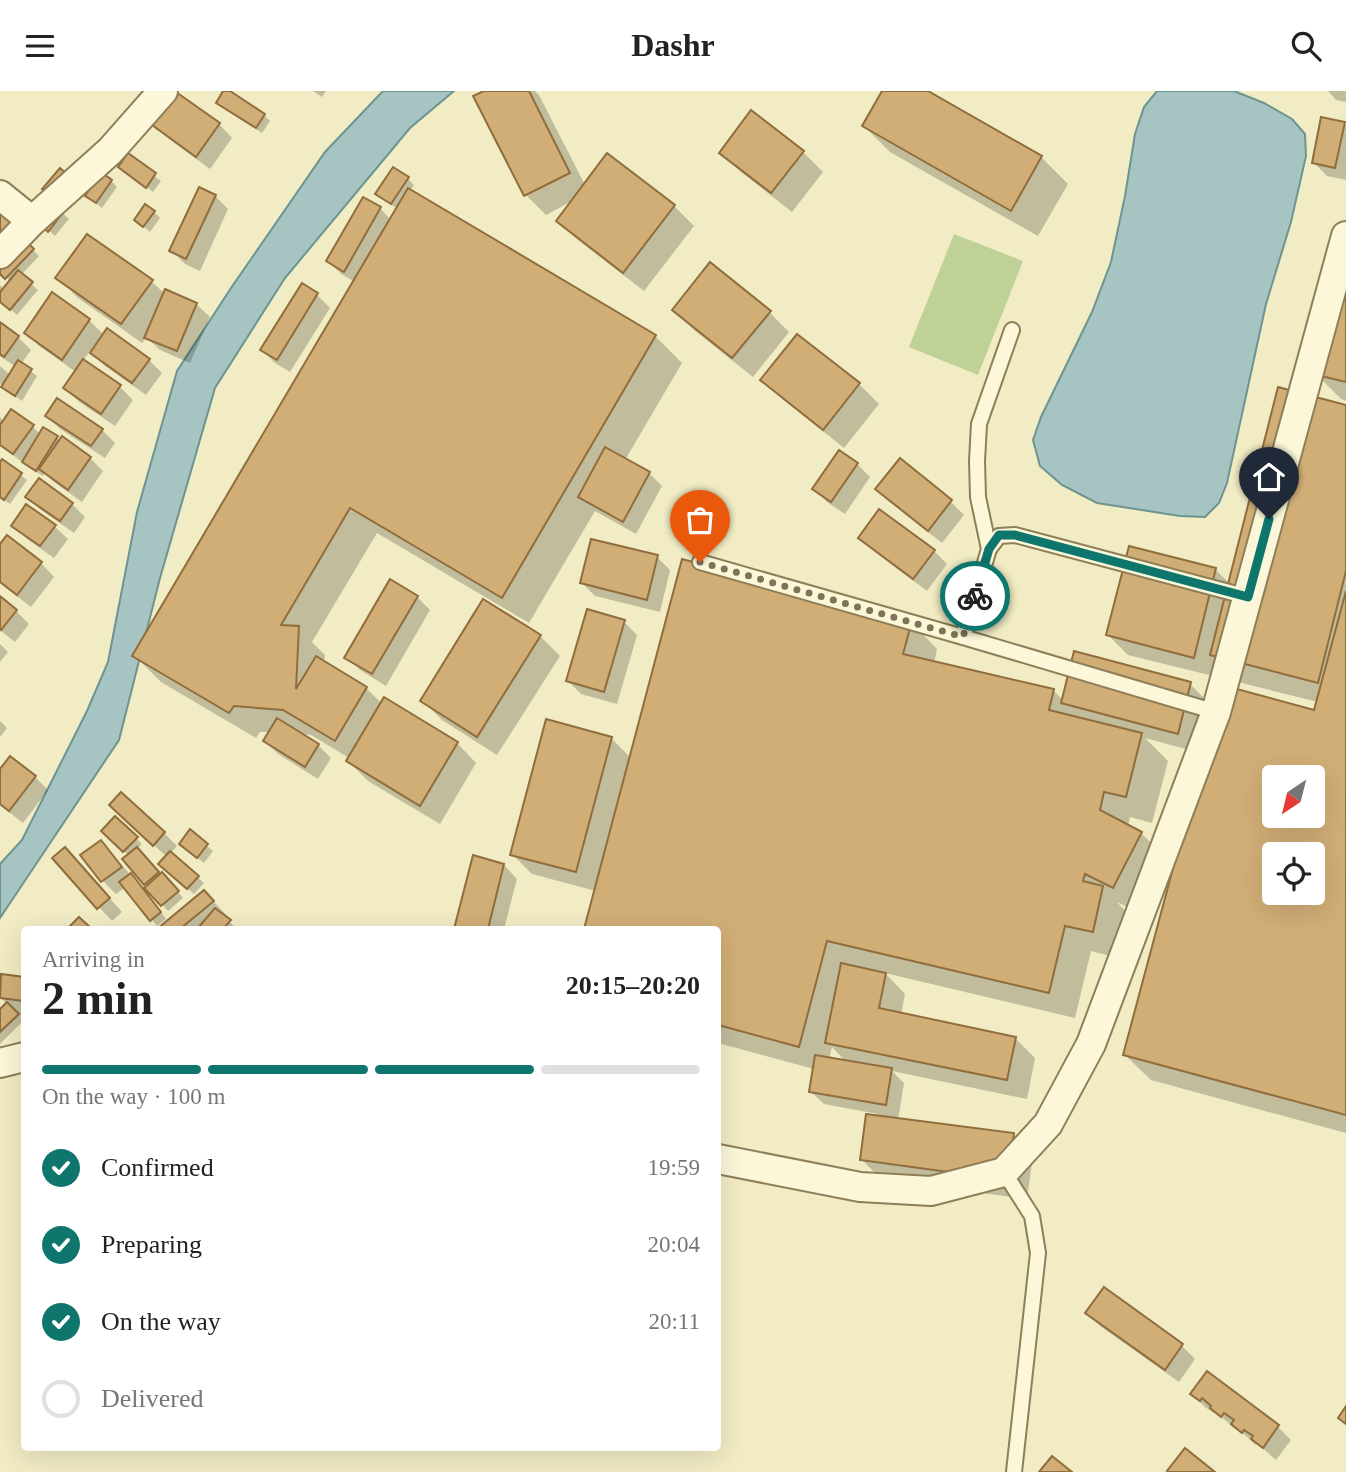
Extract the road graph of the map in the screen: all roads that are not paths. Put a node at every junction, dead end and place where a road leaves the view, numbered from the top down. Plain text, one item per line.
1 (163, 91) edge
2 (0, 195) edge
3 (32, 221) junction
4 (1346, 236) edge
5 (0, 254) edge
6 (1012, 330) dead end
7 (989, 549) junction
8 (700, 562) dead end
9 (1248, 597) junction
10 (963, 637) junction
11 (1216, 712) junction
12 (21, 1058) edge
13 (0, 1063) edge
14 (721, 1160) edge
15 (1004, 1173) junction
16 (1014, 1472) edge

1 - 3 street
2 - 3 street
3 - 5 street
4 - 9 street
6 - 7 lane
7 - 9 lane
7 - 10 lane
8 - 10 lane
9 - 11 street
10 - 11 lane
11 - 15 street
12 - 13 street
14 - 15 street
15 - 16 lane

